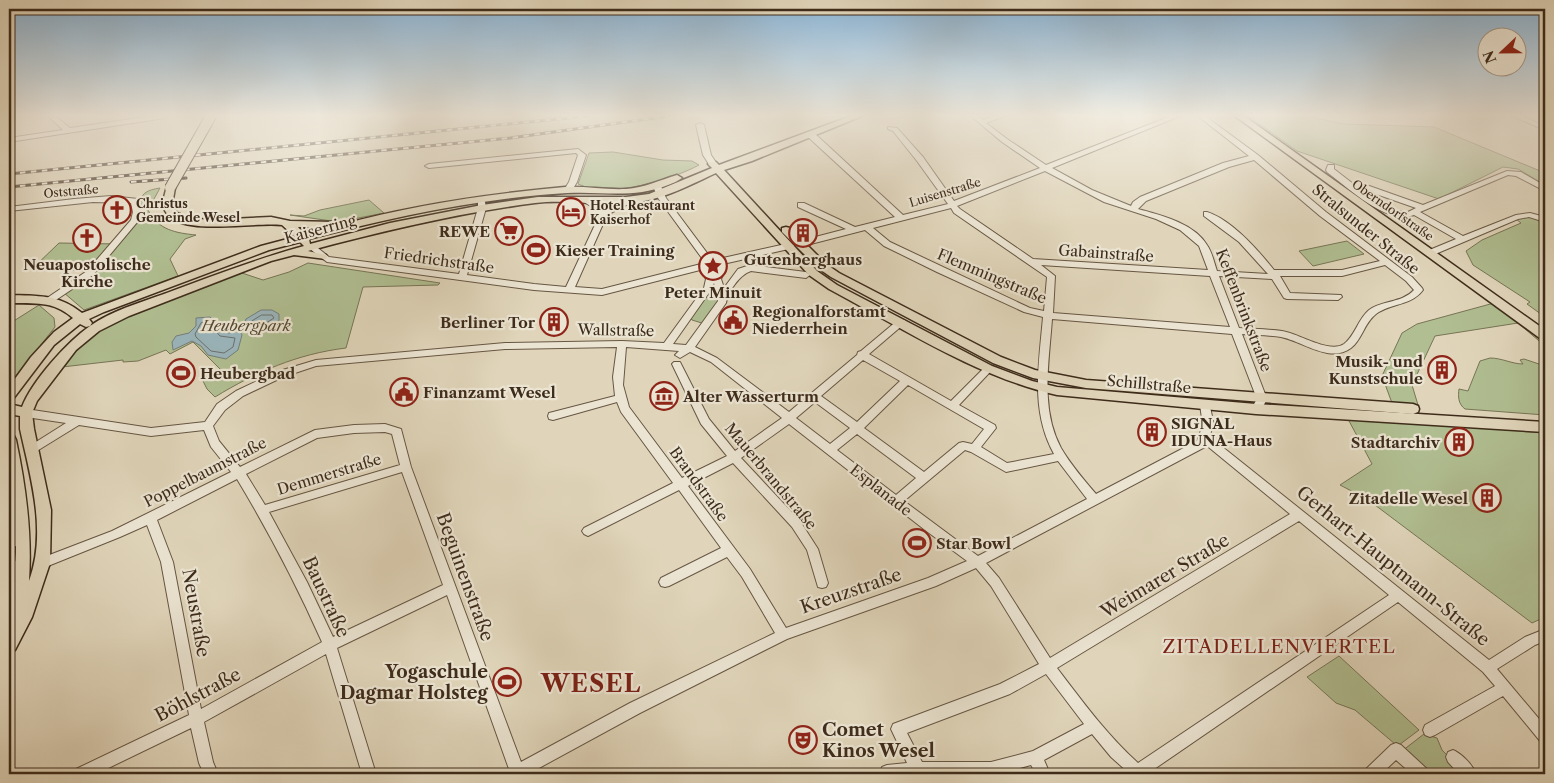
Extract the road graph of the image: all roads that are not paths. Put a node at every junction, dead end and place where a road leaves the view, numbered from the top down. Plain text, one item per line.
1 (190, 153) edge
2 (563, 153) edge
3 (580, 153) edge
4 (707, 153) edge
5 (763, 153) edge
6 (830, 153) edge
7 (915, 153) edge
8 (1021, 153) edge
9 (1084, 153) edge
10 (1249, 153) edge
11 (1290, 153) edge
12 (1255, 157) junction
13 (719, 165) junction
14 (430, 166) dead end
15 (1331, 167) dead end
16 (1045, 168) junction
17 (1342, 180) junction
18 (1545, 189) edge
19 (658, 190) junction
20 (566, 194) junction
21 (587, 200) junction
22 (634, 200) junction
23 (482, 203) junction
24 (801, 205) dead end
25 (952, 205) junction
26 (9, 208) edge
27 (1423, 208) junction
28 (1133, 210) junction
29 (1414, 212) junction
30 (604, 214) junction
31 (1207, 214) dead end
32 (901, 218) junction
33 (1545, 220) edge
34 (289, 224) junction
35 (350, 225) junction
36 (867, 227) junction
37 (854, 230) junction
38 (302, 237) junction
39 (1464, 240) junction
40 (795, 245) junction
41 (310, 246) junction
42 (265, 248) junction
43 (291, 252) junction
44 (1430, 253) junction
45 (322, 257) junction
46 (707, 259) junction
47 (1032, 262) junction
48 (1386, 262) junction
49 (1052, 263) junction
50 (723, 265) junction
51 (704, 270) junction
52 (1458, 273) junction
53 (806, 275) dead end
54 (1214, 275) junction
55 (1275, 275) junction
56 (1051, 276) junction
57 (462, 278) junction
58 (568, 290) junction
59 (1338, 297) dead end
60 (722, 298) junction
61 (9, 300) edge
62 (50, 300) junction
63 (1049, 316) junction
64 (80, 318) junction
65 (901, 322) junction
66 (94, 328) junction
67 (1545, 331) edge
68 (1236, 332) junction
69 (1545, 336) edge
70 (622, 344) junction
71 (667, 346) junction
72 (689, 348) junction
73 (862, 354) junction
74 (988, 369) junction
75 (907, 380) junction
76 (1042, 382) junction
77 (9, 396) edge
78 (814, 396) junction
79 (620, 398) junction
80 (1203, 400) junction
81 (1259, 404) junction
82 (952, 406) junction
83 (9, 409) edge
84 (26, 413) junction
85 (553, 416) dead end
86 (1462, 417) junction
87 (789, 418) junction
88 (1545, 419) edge
89 (77, 421) junction
90 (208, 426) junction
91 (1545, 427) edge
92 (385, 428) joint
93 (856, 428) junction
94 (1205, 438) junction
95 (9, 440) edge
96 (974, 448) junction
97 (32, 450) junction
98 (830, 450) junction
99 (734, 456) junction
100 (1060, 457) junction
101 (406, 466) junction
102 (239, 473) junction
103 (924, 478) junction
104 (680, 484) junction
105 (1094, 500) junction
106 (896, 502) junction
107 (262, 510) junction
108 (1300, 514) junction
109 (150, 518) junction
110 (23, 523) junction
111 (588, 531) dead end
112 (9, 543) edge
113 (729, 550) junction
114 (978, 562) junction
115 (43, 563) junction
116 (15, 566) edge
117 (665, 582) dead end
118 (822, 583) dead end
119 (450, 588) junction
120 (1399, 595) junction
121 (9, 624) edge
122 (783, 635) junction
123 (1545, 635) edge
124 (9, 645) edge
125 (330, 645) junction
126 (1048, 666) junction
127 (1488, 668) junction
128 (1505, 688) junction
129 (196, 719) junction
130 (1094, 726) junction
131 (1430, 730) dead end
132 (1545, 736) edge
133 (1035, 757) junction
134 (1453, 757) dead end
135 (918, 769) junction
136 (887, 772) dead end
137 (1138, 773) edge
138 (80, 774) edge
139 (211, 774) edge
140 (369, 774) edge
141 (516, 774) edge
142 (1043, 774) edge
143 (1371, 774) edge
144 (1422, 774) edge
145 (1469, 774) edge

1 - 34 main road, bridge
2 - 14 street
3 - 20 street
4 - 13 street
5 - 13 main road
6 - 32 street
7 - 25 street
8 - 16 street, Keffenbrinkstraße
9 - 16 street, Luisenstraße
10 - 12 street, Stralsunder Straße
11 - 44 main road, Oberndorfstraße
12 - 28 street
12 - 48 street, Stralsunder Straße
13 - 19 main road
13 - 40 main road
15 - 17 street
16 - 25 street, Luisenstraße
16 - 28 street, Keffenbrinkstraße
17 - 27 street
17 - 29 street
18 - 27 street
19 - 20 main road
19 - 22 main road
19 - 46 street
20 - 21 main road
20 - 23 main road, Kaiserring
21 - 22 main road
21 - 30 street
22 - 30 street
23 - 35 main road, Kaiserring
23 - 41 main road, Kaiserring
23 - 57 street
24 - 37 street
25 - 32 street, Luisenstraße
25 - 47 street
26 - 62 street, Oststraße
27 - 29 street
28 - 54 street, Keffenbrinkstraße
29 - 39 street
30 - 58 street
31 - 55 street
32 - 36 street, Luisenstraße
33 - 39 street
34 - 35 main road
34 - 38 main road
34 - 42 main road
35 - 38 main road, Kaiserring
36 - 37 street, Luisenstraße
36 - 63 street, Flemmingstraße
37 - 40 street, Luisenstraße
38 - 41 main road
38 - 42 main road, Kaiserring
39 - 44 street
40 - 50 street, Luisenstraße
40 - 65 main road, Schillstraße
40 - 76 main road, Schillstraße
41 - 43 main road, Kaiserring
41 - 45 street
42 - 64 main road, Kaiserring
43 - 45 main road
43 - 66 main road, Kaiserring
44 - 52 main road, Oberndorfstraße
45 - 57 street, Friedrichstraße
46 - 50 street
46 - 51 street
47 - 49 street, Gabainstraße
47 - 56 street
48 - 55 street, Gabainstraße
48 - 68 street, Stralsunder Straße
49 - 54 street, Gabainstraße
49 - 56 street
50 - 51 street, Friedrichstraße
50 - 60 street
51 - 58 street, Friedrichstraße
51 - 71 street
52 - 67 main road, Oberndorfstraße
52 - 69 main road, Oberndorfstraße
53 - 60 street
54 - 55 street, Gabainstraße
54 - 68 street, Keffenbrinkstraße
55 - 59 street
56 - 63 street
57 - 58 street, Friedrichstraße
60 - 72 street, Mauerbrandstraße
61 - 62 main road
62 - 64 main road
63 - 68 street, Flemmingstraße
63 - 76 street
64 - 66 main road
64 - 77 main road, Kaiserring
65 - 73 street
65 - 74 main road, Schillstraße
66 - 84 main road, Kaiserring
68 - 81 street, Keffenbrinkstraße
70 - 71 street, Wallstraße
70 - 79 street, Brandstraße
70 - 90 street, Wallstraße
71 - 72 street, Wallstraße
72 - 87 street, Esplanade
72 - 99 street, Mauerbrandstraße
73 - 75 street
73 - 78 street
74 - 76 main road, Schillstraße
74 - 82 street
75 - 82 street
75 - 93 street
76 - 80 main road, Schillstraße
76 - 100 street
78 - 87 street
78 - 93 street
79 - 85 street
79 - 104 street, Brandstraße
80 - 81 main road, Schillstraße
80 - 94 street
81 - 86 main road, Schillstraße
82 - 96 street
83 - 84 main road
84 - 89 street
84 - 97 main road
86 - 88 main road, Schillstraße
86 - 91 main road, Schillstraße
87 - 98 street, Esplanade
87 - 99 street
89 - 90 street
89 - 97 street
90 - 102 street, Baustraße
92 - 101 street, Beguinenstraße
92 - 102 street, Poppelbaumstraße
93 - 98 street
93 - 103 street
94 - 105 street, Kreuzstraße
94 - 108 street, Gerhart-Hauptmann-Straße
95 - 110 main road
96 - 100 street
96 - 103 street
97 - 115 main road
98 - 106 street, Esplanade
99 - 104 street
99 - 118 street, Mauerbrandstraße
100 - 105 street
101 - 107 street, Demmerstraße
101 - 119 street, Beguinenstraße
102 - 107 street, Baustraße
102 - 109 street, Poppelbaumstraße
103 - 106 street
104 - 111 street
104 - 113 street, Brandstraße
105 - 114 street, Kreuzstraße
106 - 114 street, Esplanade
107 - 125 street, Baustraße
108 - 120 street, Gerhart-Hauptmann-Straße
108 - 126 street, Weimarer Straße
109 - 115 street, Poppelbaumstraße
109 - 129 street, Neustraße
110 - 112 main road
110 - 116 main road
113 - 117 street
113 - 122 street, Brandstraße
114 - 122 street, Kreuzstraße
114 - 126 street, Esplanade
115 - 116 main road
115 - 124 main road
116 - 121 main road
119 - 125 street, Böhlstraße
119 - 141 street, Beguinenstraße
120 - 127 street, Gerhart-Hauptmann-Straße
120 - 137 street
122 - 141 street, Kreuzstraße
123 - 127 street
125 - 129 street, Böhlstraße
125 - 140 street, Baustraße
126 - 130 street, Esplanade
126 - 135 street, Weimarer Straße
127 - 128 street, Gerhart-Hauptmann-Straße
128 - 131 street
128 - 132 street, Gerhart-Hauptmann-Straße
129 - 138 street, Böhlstraße
129 - 139 street, Neustraße
130 - 133 street
130 - 137 street, Esplanade
133 - 135 street
133 - 142 street
134 - 145 street
135 - 136 street
143 - 144 street

